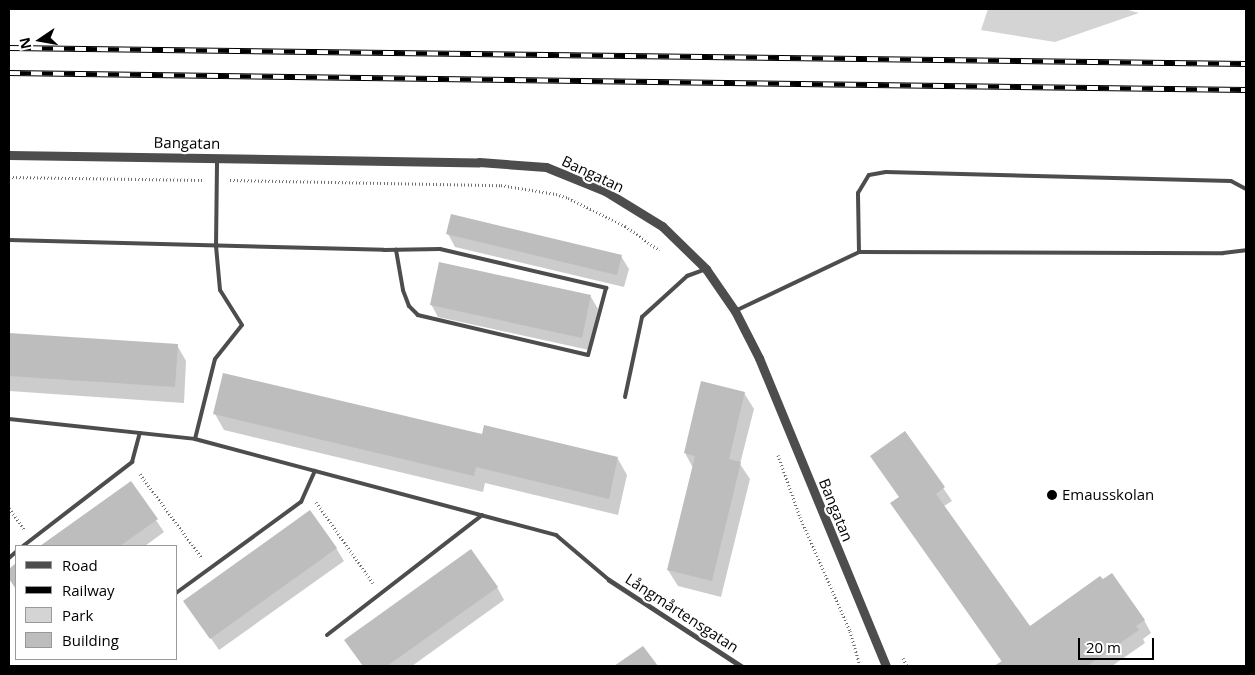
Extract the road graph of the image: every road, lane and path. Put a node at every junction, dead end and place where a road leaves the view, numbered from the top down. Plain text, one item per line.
1 (9, 155) edge
2 (217, 158) junction
3 (9, 177) edge
4 (219, 180) junction
5 (1246, 189) edge
6 (9, 240) edge
7 (216, 246) junction
8 (396, 250) junction
9 (1246, 250) edge
10 (859, 252) junction
11 (666, 256) dead end
12 (706, 269) junction
13 (735, 311) junction
14 (625, 397) dead end
15 (9, 419) edge
16 (140, 433) junction
17 (195, 438) junction
18 (775, 445) dead end
19 (132, 462) junction
20 (316, 471) junction
21 (306, 490) junction
22 (9, 508) edge
23 (482, 516) junction
24 (32, 540) junction
25 (24, 545) edge
26 (209, 569) junction
27 (609, 580) joint
28 (178, 592) edge
29 (381, 593) junction
30 (327, 635) dead end
31 (741, 666) edge
32 (860, 666) edge
33 (886, 666) edge

1 - 2 street, Bangatan
2 - 4 lane
2 - 12 street, Bangatan
3 - 4 path
4 - 7 lane
4 - 11 path
5 - 10 lane
6 - 7 lane
7 - 8 lane
7 - 17 lane
8 - 8 lane
9 - 10 lane
10 - 13 lane
12 - 13 street, Bangatan
12 - 14 lane
13 - 33 street, Bangatan
15 - 16 lane
16 - 17 lane
16 - 19 lane
17 - 20 lane
18 - 32 path
19 - 24 lane
19 - 26 path
20 - 21 lane
20 - 23 lane
21 - 26 lane
21 - 29 path
22 - 24 path
23 - 27 lane
23 - 29 lane
24 - 25 lane
26 - 28 lane
27 - 31 street, Långmårtensgatan
29 - 30 lane

